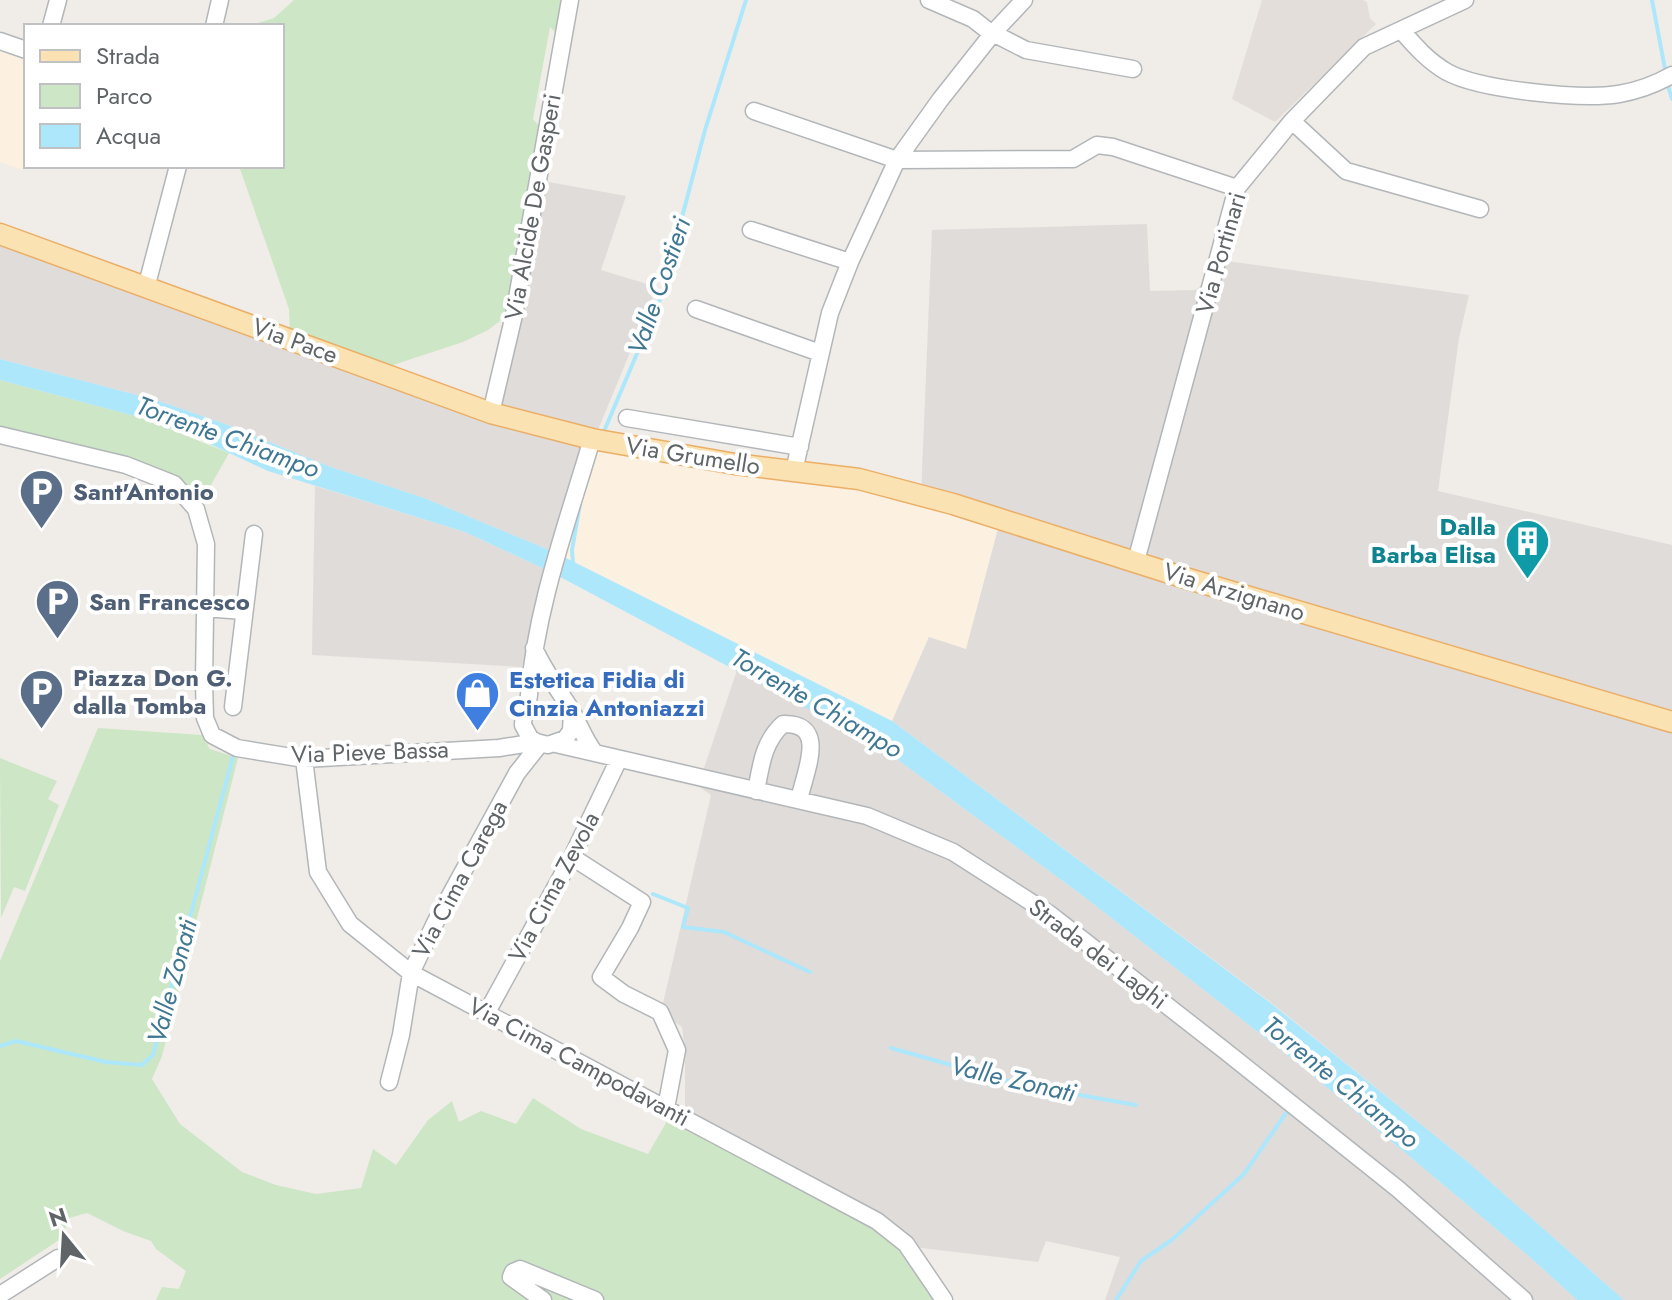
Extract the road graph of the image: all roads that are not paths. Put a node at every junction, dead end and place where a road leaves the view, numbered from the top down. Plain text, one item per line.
1 (58, 0) edge
2 (570, 0) edge
3 (929, 0) edge
4 (1024, 0) edge
5 (1465, 0) edge
6 (216, 1) edge
7 (52, 24) edge
8 (214, 24) edge
9 (1401, 30) junction
10 (993, 33) junction
11 (0, 41) edge
12 (24, 49) edge
13 (1133, 69) dead end
14 (1672, 75) edge
15 (754, 111) dead end
16 (1292, 121) junction
17 (897, 160) junction
18 (177, 168) edge
19 (1237, 188) junction
20 (1480, 209) dead end
21 (751, 230) dead end
22 (0, 234) edge
23 (850, 262) junction
24 (146, 288) junction
25 (696, 309) dead end
26 (820, 353) junction
27 (491, 413) junction
28 (627, 418) dead end
29 (0, 435) edge
30 (592, 439) junction
31 (800, 447) junction
32 (794, 471) junction
33 (254, 534) dead end
34 (1136, 561) junction
35 (204, 608) junction
36 (244, 611) junction
37 (534, 648) junction
38 (528, 706) junction
39 (233, 707) dead end
40 (569, 707) junction
41 (1672, 722) edge
42 (523, 725) junction
43 (544, 744) junction
44 (485, 747) junction
45 (510, 747) junction
46 (595, 753) junction
47 (304, 759) junction
48 (619, 759) junction
49 (517, 773) junction
50 (756, 791) junction
51 (799, 800) junction
52 (572, 857) junction
53 (411, 973) junction
54 (486, 1014) junction
55 (389, 1082) dead end
56 (666, 1108) junction
57 (58, 1258) dead end
58 (0, 1295) edge
59 (543, 1300) edge
60 (595, 1300) edge
61 (944, 1300) edge
62 (1524, 1300) edge

1 - 7 street
2 - 27 street, Via Alcide De Gasperi
3 - 10 street
4 - 10 street
5 - 9 street, Via Portinari
6 - 8 street
9 - 14 street
9 - 16 street, Via Portinari
10 - 13 street
10 - 17 street
11 - 12 street
15 - 17 street
16 - 19 street, Via Portinari
16 - 20 street
17 - 19 street
17 - 23 street
18 - 24 street
19 - 34 street, Via Portinari
21 - 23 street
22 - 24 main road, Via Pace
23 - 26 street
24 - 27 main road, Via Pace
25 - 26 street
26 - 31 street
27 - 30 main road, Via Pace
28 - 31 street
29 - 35 street
30 - 32 main road, Via Grumello
30 - 37 street
31 - 32 street
32 - 34 main road, Via Arzignano
33 - 36 street
34 - 41 main road, Via Arzignano
35 - 36 street
35 - 47 street, Via Pieve Bassa
36 - 39 street
37 - 38 street
37 - 40 street
38 - 40 street
38 - 42 street
40 - 43 street
40 - 46 street
42 - 43 street
42 - 44 street, Via Pieve Bassa
43 - 45 street, Via Pieve Bassa
43 - 46 street, Strada dei Laghi
43 - 49 street, Via Cima Carega
44 - 45 street, Via Pieve Bassa
44 - 47 street, Via Pieve Bassa
45 - 49 street, Via Cima Carega
46 - 48 street, Strada dei Laghi
47 - 53 street, Via Cima Campodavanti
48 - 50 street, Strada dei Laghi
48 - 52 street, Via Cima Zevola
49 - 53 street, Via Cima Carega
50 - 51 street, Strada dei Laghi
50 - 51 street
51 - 62 street, Strada dei Laghi
52 - 54 street, Via Cima Zevola
52 - 56 street
53 - 54 street, Via Cima Campodavanti
53 - 55 street, Via Cima Carega
54 - 56 street, Via Cima Campodavanti
56 - 61 street, Via Cima Campodavanti
57 - 58 street
59 - 60 street

